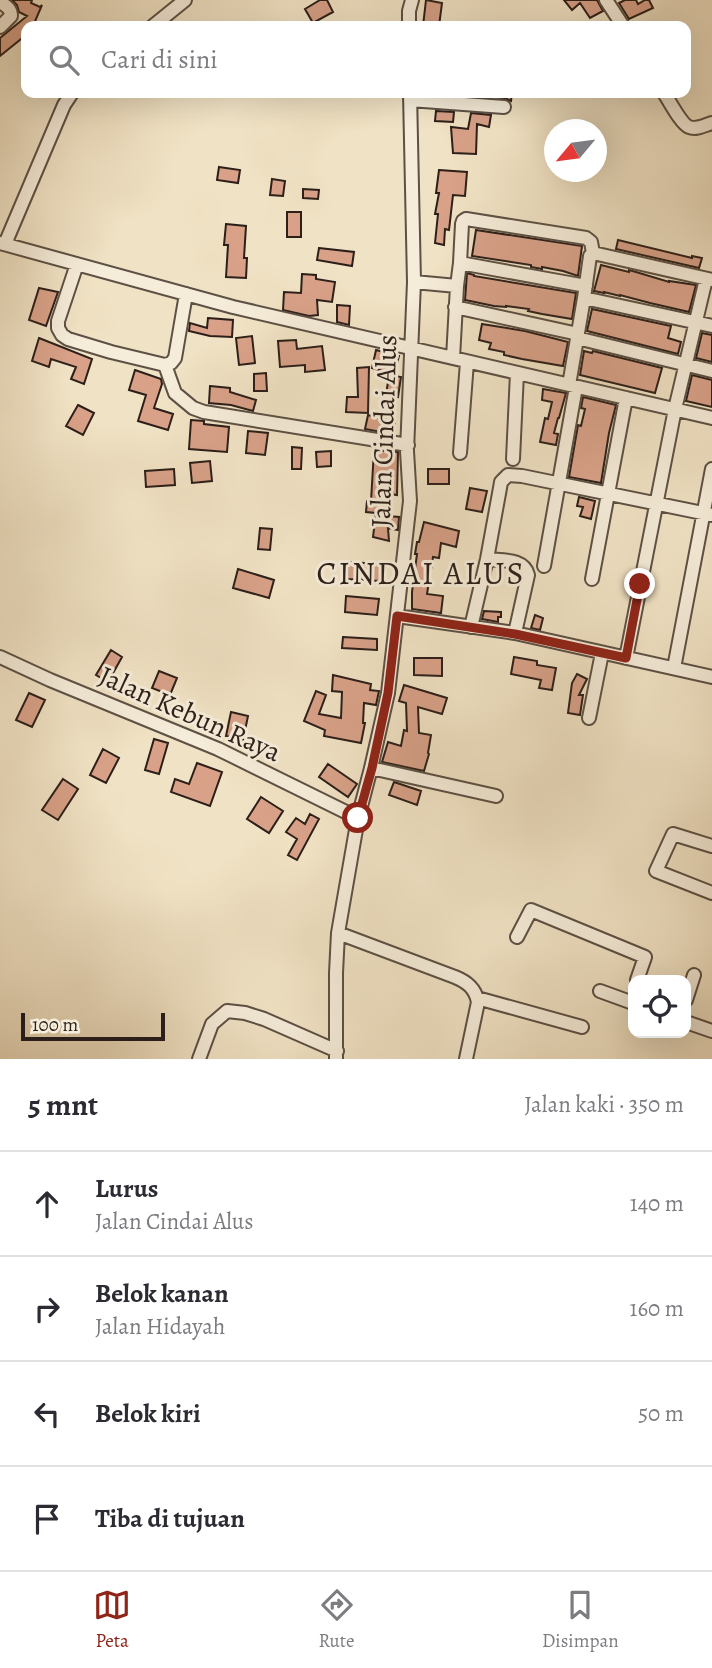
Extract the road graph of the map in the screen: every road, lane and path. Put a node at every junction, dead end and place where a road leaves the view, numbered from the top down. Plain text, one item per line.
1 (185, 0) edge
2 (412, 0) edge
3 (606, 0) edge
4 (0, 2) edge
5 (159, 21) edge
6 (409, 21) edge
7 (620, 21) edge
8 (0, 27) edge
9 (69, 98) edge
10 (410, 98) edge
11 (427, 98) edge
12 (667, 98) edge
13 (504, 107) dead end
14 (712, 123) edge
15 (3, 244) edge
16 (593, 253) junction
17 (460, 263) junction
18 (77, 264) junction
19 (709, 279) edge
20 (414, 282) junction
21 (457, 285) junction
22 (585, 292) junction
23 (186, 295) junction
24 (455, 307) junction
25 (696, 323) junction
26 (712, 326) edge
27 (577, 336) junction
28 (411, 349) junction
29 (453, 358) junction
30 (467, 362) junction
31 (686, 364) junction
32 (165, 365) junction
33 (712, 371) edge
34 (517, 373) junction
35 (572, 386) junction
36 (626, 398) junction
37 (675, 410) junction
38 (712, 418) edge
39 (408, 445) junction
40 (460, 453) dead end
41 (513, 459) dead end
42 (712, 468) edge
43 (558, 484) junction
44 (608, 494) junction
45 (656, 504) junction
46 (708, 514) edge
47 (487, 559) junction
48 (544, 566) dead end
49 (592, 579) dead end
50 (397, 616) junction
51 (471, 627) junction
52 (515, 634) junction
53 (602, 653) junction
54 (0, 657) edge
55 (626, 658) junction
56 (674, 668) junction
57 (712, 677) edge
58 (589, 718) dead end
59 (372, 768) junction
60 (496, 796) dead end
61 (358, 818) junction
62 (712, 846) edge
63 (712, 893) edge
64 (338, 933) junction
65 (517, 937) dead end
66 (638, 975) edge
67 (694, 975) dead end
68 (691, 984) edge
69 (600, 991) dead end
70 (628, 997) edge
71 (477, 998) junction
72 (691, 1024) edge
73 (582, 1027) dead end
74 (712, 1031) edge
75 (336, 1055) edge
76 (199, 1059) edge
77 (466, 1059) edge

1 - 5 street
2 - 6 street
3 - 7 street
4 - 8 street
9 - 15 street
10 - 20 street, Jalan Cindai Alus
11 - 13 street
12 - 14 street
15 - 18 street
16 - 17 street
16 - 19 street
16 - 22 street
17 - 21 street
17 - 22 street
18 - 23 street
18 - 32 street
19 - 25 street
20 - 21 street
20 - 28 street, Jalan Cindai Alus
21 - 24 street
22 - 25 street
22 - 27 street
23 - 28 street
23 - 32 street
24 - 27 street
24 - 29 street
25 - 26 street
25 - 31 street
27 - 31 street
27 - 35 street
28 - 29 street
28 - 39 street, Jalan Cindai Alus
29 - 30 street
30 - 34 street
30 - 40 street
31 - 33 street
31 - 37 street
32 - 39 street
34 - 35 street
34 - 41 street
35 - 36 street
35 - 43 street
36 - 37 street
36 - 44 street
37 - 38 street
37 - 45 street
39 - 50 street, Jalan Cindai Alus
42 - 46 street
43 - 44 street
43 - 47 street
43 - 48 street
44 - 45 street
44 - 49 street
45 - 46 street
45 - 55 street
46 - 56 street
47 - 51 street
47 - 52 street
50 - 51 street
50 - 59 street, Jalan Cindai Alus
51 - 52 street
52 - 53 street
53 - 55 street
53 - 58 street
54 - 61 street, Jalan Kebun Raya
55 - 56 street
56 - 57 street
59 - 60 street
59 - 61 street, Jalan Cindai Alus
61 - 64 street, Jalan Cindai Alus
62 - 63 street
64 - 71 street
64 - 75 street, Jalan Cindai Alus
65 - 66 street
67 - 68 street
69 - 70 street
71 - 73 street
71 - 77 street
72 - 74 street
75 - 76 street

